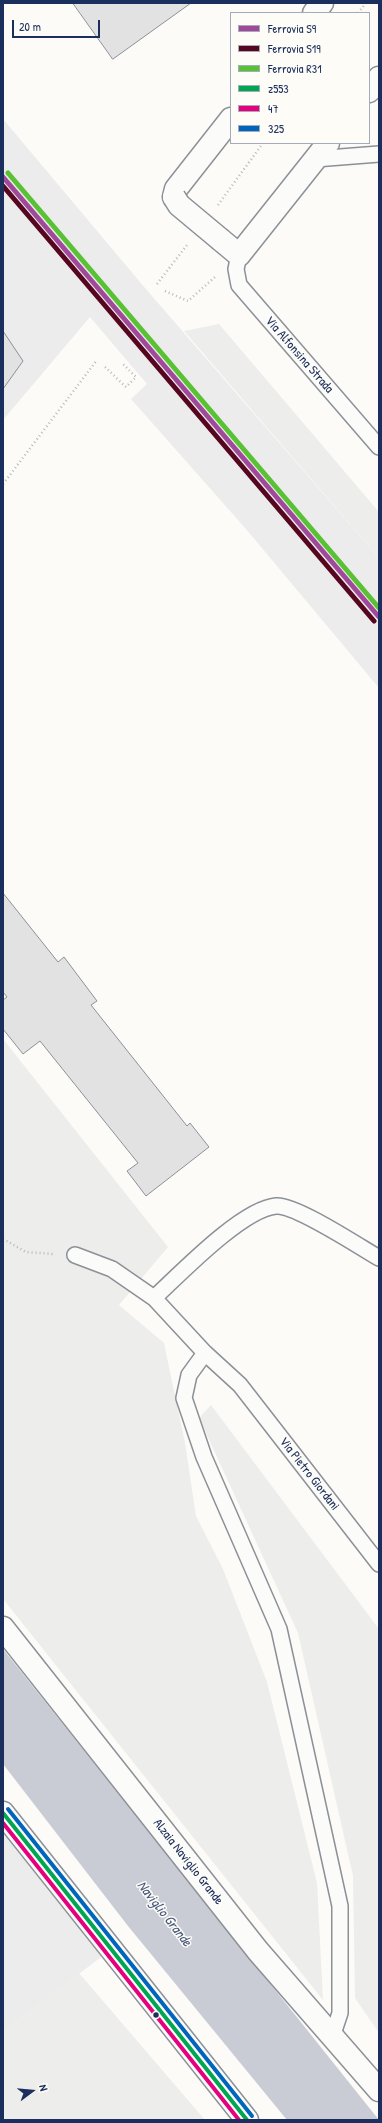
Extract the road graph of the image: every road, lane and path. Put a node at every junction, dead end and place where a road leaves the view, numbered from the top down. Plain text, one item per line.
1 (322, 3) edge
2 (366, 3) edge
3 (315, 12) edge
4 (359, 12) edge
5 (379, 78) edge
6 (370, 90) edge
7 (230, 120) edge
8 (262, 144) edge
9 (322, 151) edge
10 (379, 154) edge
11 (213, 212) dead end
12 (191, 240) dead end
13 (239, 255) junction
14 (215, 276) dead end
15 (156, 284) dead end
16 (165, 291) dead end
17 (97, 360) dead end
18 (122, 363) dead end
19 (105, 367) dead end
20 (379, 448) edge
21 (3, 484) edge
22 (3, 1239) edge
23 (75, 1255) joint
24 (379, 1258) edge
25 (154, 1298) junction
26 (205, 1353) junction
27 (379, 1564) edge
28 (3, 1628) edge
29 (3, 1814) edge
30 (332, 2037) junction
31 (379, 2090) edge
32 (247, 2120) edge

1 - 3 street
2 - 4 path
5 - 6 street
7 - 13 street, bridge
8 - 11 path
9 - 10 lane
9 - 13 street
12 - 15 path
13 - 20 lane, Via Alfonsina Strada
14 - 16 path
17 - 21 path
18 - 19 path
22 - 23 path
23 - 25 lane, Via Pietro Giordani
24 - 25 lane
25 - 26 lane, Via Pietro Giordani
26 - 27 lane, Via Pietro Giordani
26 - 30 lane
28 - 30 street, Alzaia Naviglio Grande
29 - 32 street
30 - 31 street, Alzaia Naviglio Grande

